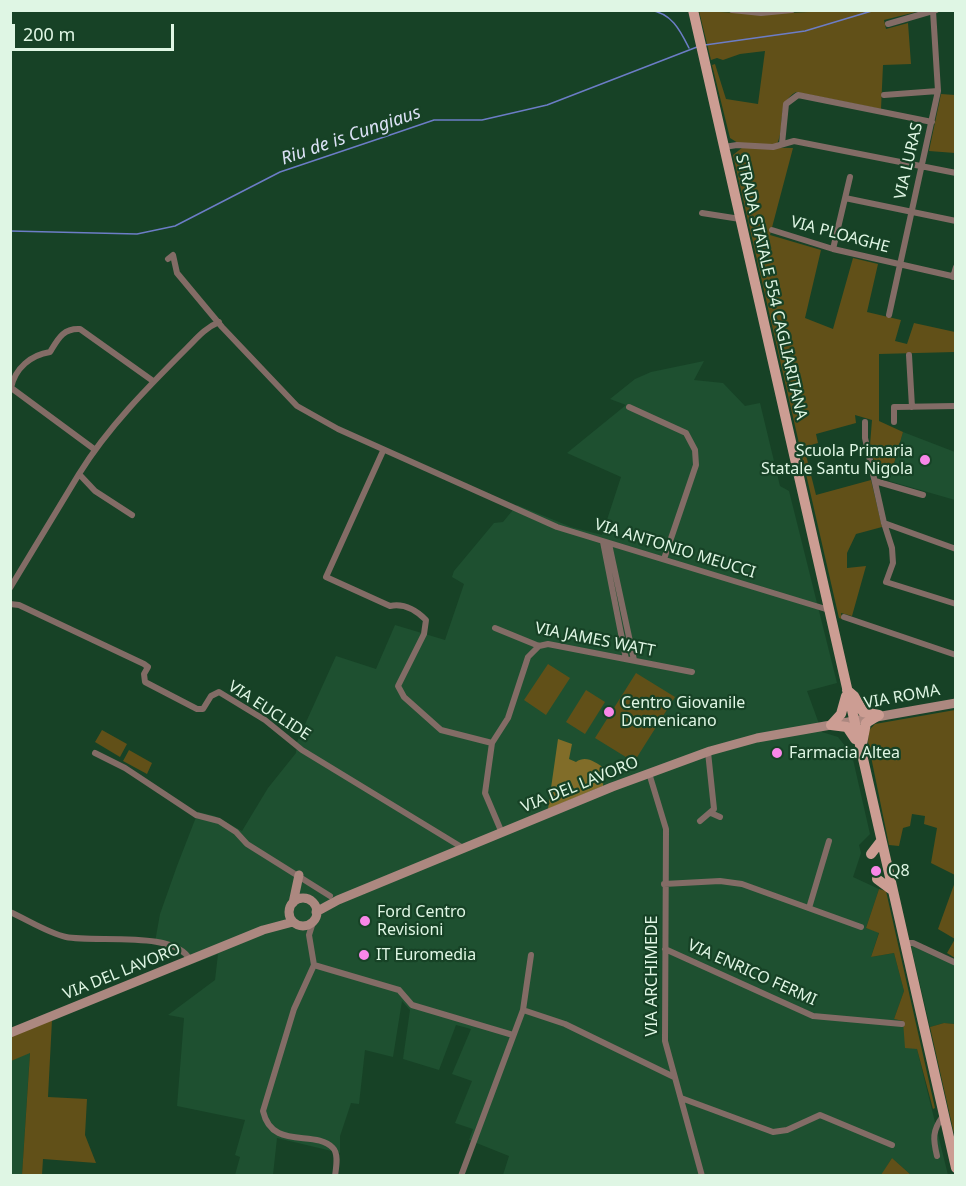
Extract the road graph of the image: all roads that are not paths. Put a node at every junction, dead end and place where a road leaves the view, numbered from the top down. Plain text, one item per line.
1 (693, 10) edge
2 (732, 10) edge
3 (792, 10) edge
4 (934, 11) edge
5 (762, 12) edge
6 (888, 24) dead end
7 (938, 91) junction
8 (884, 95) dead end
9 (932, 122) junction
10 (782, 144) junction
11 (724, 147) junction
12 (922, 167) junction
13 (956, 173) edge
14 (850, 177) dead end
15 (845, 198) junction
16 (912, 212) junction
17 (702, 213) dead end
18 (740, 219) junction
19 (956, 221) edge
20 (772, 230) dead end
21 (833, 249) junction
22 (168, 259) dead end
23 (900, 265) junction
24 (956, 267) edge
25 (954, 277) edge
26 (889, 315) dead end
27 (219, 322) junction
28 (909, 355) dead end
29 (153, 381) junction
30 (11, 387) edge
31 (956, 406) edge
32 (629, 407) dead end
33 (912, 407) junction
34 (864, 422) dead end
35 (894, 422) dead end
36 (94, 449) junction
37 (383, 451) junction
38 (79, 474) junction
39 (875, 481) junction
40 (924, 495) dead end
41 (132, 515) dead end
42 (884, 523) junction
43 (606, 543) junction
44 (956, 549) edge
45 (664, 559) junction
46 (10, 588) edge
47 (10, 604) edge
48 (956, 604) edge
49 (830, 610) junction
50 (844, 617) dead end
51 (495, 628) dead end
52 (539, 646) junction
53 (956, 654) edge
54 (630, 660) junction
55 (692, 672) dead end
56 (847, 690) junction
57 (956, 703) edge
58 (879, 715) junction
59 (854, 722) junction
60 (831, 725) junction
61 (492, 743) junction
62 (708, 752) junction
63 (95, 753) dead end
64 (861, 756) junction
65 (649, 773) junction
66 (711, 813) junction
67 (720, 817) dead end
68 (700, 821) dead end
69 (502, 833) junction
70 (829, 841) dead end
71 (881, 841) junction
72 (463, 848) junction
73 (871, 854) dead end
74 (299, 875) junction
75 (878, 879) dead end
76 (664, 884) junction
77 (892, 890) junction
78 (328, 900) junction
79 (293, 903) junction
80 (312, 905) junction
81 (809, 908) junction
82 (10, 912) edge
83 (289, 913) junction
84 (293, 922) junction
85 (313, 922) junction
86 (279, 924) junction
87 (303, 926) junction
88 (861, 927) dead end
89 (309, 935) junction
90 (904, 943) junction
91 (665, 949) junction
92 (531, 955) dead end
93 (190, 960) junction
94 (956, 963) edge
95 (314, 964) junction
96 (523, 1010) junction
97 (902, 1024) dead end
98 (10, 1033) edge
99 (513, 1035) junction
100 (674, 1077) junction
101 (681, 1098) junction
102 (944, 1116) junction
103 (892, 1145) dead end
104 (937, 1156) dead end
105 (956, 1168) edge
106 (335, 1176) edge
107 (461, 1176) edge
108 (702, 1176) edge

1 - 11 main road, STRADA STATALE 554 CAGLIARITANA
2 - 5 street
3 - 5 street
4 - 6 street
4 - 7 street, VIA LURAS
7 - 8 street
7 - 9 street, VIA LURAS
9 - 10 street
9 - 12 street, VIA LURAS
10 - 11 street
10 - 12 street
11 - 18 main road, STRADA STATALE 554 CAGLIARITANA
12 - 13 street
12 - 16 street, VIA LURAS
14 - 15 street
15 - 16 street
15 - 21 street
16 - 19 street
16 - 23 street, VIA LURAS
17 - 18 street
18 - 49 main road, STRADA STATALE 554 CAGLIARITANA
20 - 21 street, VIA PLOAGHE
21 - 23 street, VIA PLOAGHE
22 - 27 street, VIA ANTONIO MEUCCI
23 - 25 street, VIA PLOAGHE
23 - 26 street, VIA LURAS
24 - 25 street
27 - 29 street
27 - 37 street, VIA ANTONIO MEUCCI
28 - 33 street
29 - 30 street
29 - 36 street
30 - 36 street
31 - 33 street
32 - 45 street
33 - 35 street
34 - 39 street
36 - 38 street
37 - 43 street, VIA ANTONIO MEUCCI
37 - 61 street
38 - 41 street
38 - 46 street
39 - 40 street
39 - 42 street
42 - 44 street
42 - 48 street
43 - 45 street, VIA ANTONIO MEUCCI
43 - 54 street
45 - 49 street, VIA ANTONIO MEUCCI
47 - 72 street, VIA EUCLIDE
49 - 56 main road, STRADA STATALE 554 CAGLIARITANA
50 - 53 street
51 - 52 street, VIA JAMES WATT
52 - 54 street, VIA JAMES WATT
52 - 61 street
54 - 55 street, VIA JAMES WATT
56 - 58 main road
56 - 59 main road, STRADA STATALE 554 CAGLIARITANA
56 - 60 main road
57 - 58 main road, VIA ROMA
58 - 59 main road, VIA ROMA
58 - 64 main road
59 - 60 main road, VIA DEL LAVORO
59 - 64 main road, STRADA STATALE 554 CAGLIARITANA
60 - 62 main road, VIA DEL LAVORO
60 - 64 main road
61 - 69 street
62 - 65 main road, VIA DEL LAVORO
62 - 66 street
63 - 74 street
64 - 71 main road, STRADA STATALE 554 CAGLIARITANA
65 - 69 main road, VIA DEL LAVORO
65 - 76 street, VIA ARCHIMEDE
66 - 67 street
66 - 68 street
69 - 72 main road, VIA DEL LAVORO
70 - 81 street
71 - 73 main road
71 - 77 main road, STRADA STATALE 554 CAGLIARITANA
72 - 78 main road, VIA DEL LAVORO
74 - 78 street
74 - 79 main road
74 - 80 main road
75 - 77 main road
76 - 81 street
76 - 91 street, VIA ARCHIMEDE
77 - 90 main road, STRADA STATALE 554 CAGLIARITANA
78 - 80 main road, VIA DEL LAVORO
79 - 80 main road
79 - 83 main road
80 - 85 main road
81 - 88 street
82 - 93 street
83 - 84 main road
83 - 86 main road
84 - 86 main road
84 - 87 main road
85 - 87 main road
85 - 89 street
86 - 93 main road, VIA DEL LAVORO
87 - 89 street
89 - 95 street
90 - 94 street
90 - 102 main road, STRADA STATALE 554 CAGLIARITANA
91 - 97 street, VIA ENRICO FERMI
91 - 100 street, VIA ARCHIMEDE
92 - 96 street
93 - 98 main road, VIA DEL LAVORO
95 - 99 street
95 - 106 street
96 - 99 street
96 - 100 street
99 - 107 street
100 - 101 street, VIA ARCHIMEDE
101 - 103 street
101 - 108 street, VIA ARCHIMEDE
102 - 104 street
102 - 105 main road, STRADA STATALE 554 CAGLIARITANA

